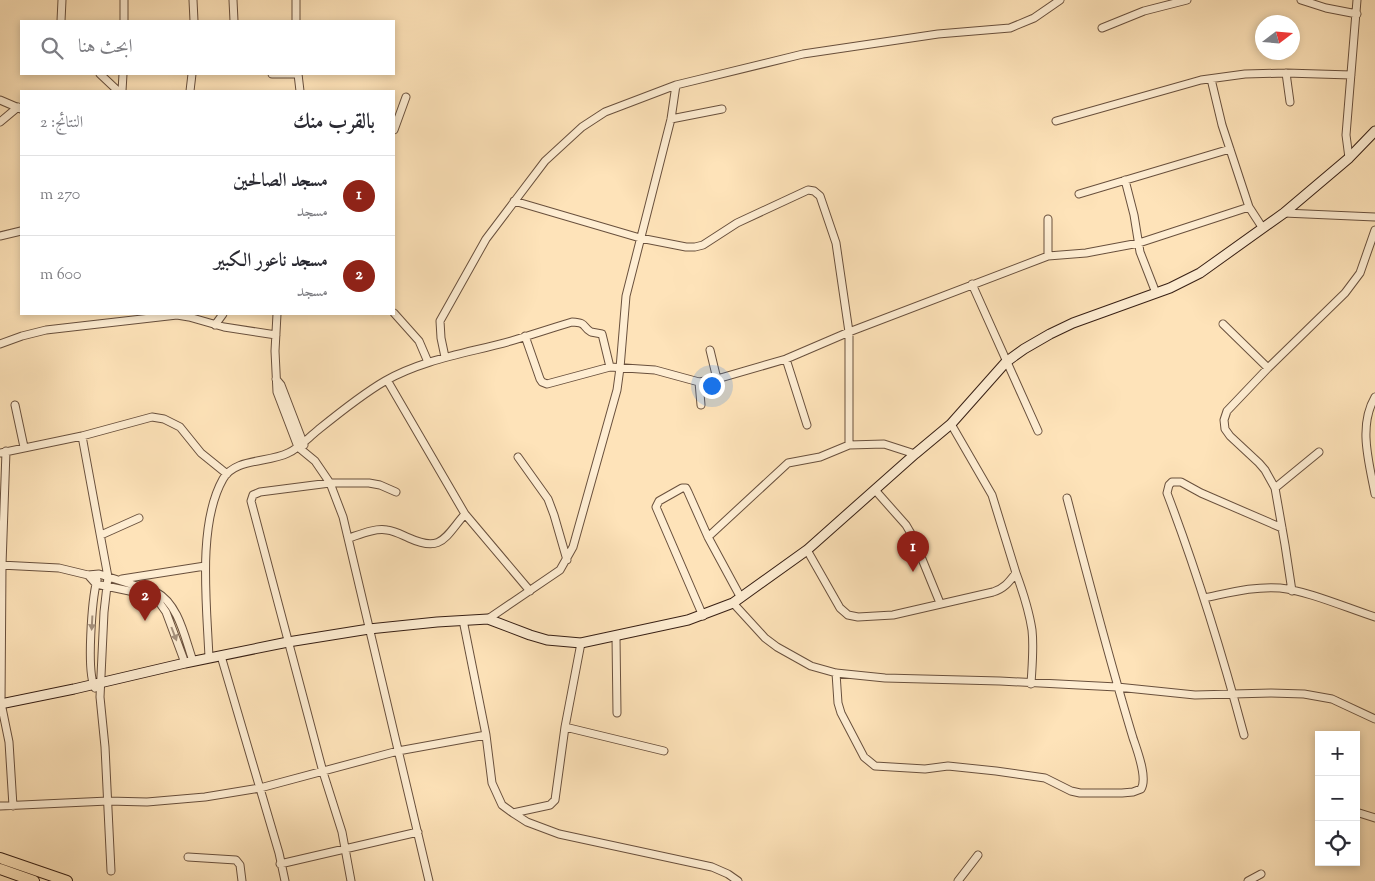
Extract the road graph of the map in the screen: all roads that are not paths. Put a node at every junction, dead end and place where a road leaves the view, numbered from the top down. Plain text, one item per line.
1 (62, 0) edge
2 (124, 0) edge
3 (193, 0) edge
4 (233, 0) edge
5 (296, 0) edge
6 (1060, 0) edge
7 (1187, 0) edge
8 (1301, 0) edge
9 (1357, 0) edge
10 (1356, 14) junction
11 (61, 20) edge
12 (124, 20) edge
13 (194, 20) edge
14 (234, 20) edge
15 (296, 20) edge
16 (1102, 28) dead end
17 (1286, 73) junction
18 (101, 75) edge
19 (123, 75) edge
20 (192, 75) edge
21 (298, 75) edge
22 (1351, 75) junction
23 (1211, 79) junction
24 (676, 85) junction
25 (117, 90) edge
26 (122, 90) edge
27 (190, 90) edge
28 (300, 90) edge
29 (406, 97) dead end
30 (0, 100) edge
31 (1290, 102) dead end
32 (20, 108) edge
33 (722, 109) dead end
34 (671, 119) junction
35 (1056, 121) dead end
36 (0, 122) edge
37 (395, 127) edge
38 (1375, 131) edge
39 (1230, 149) junction
40 (1349, 158) junction
41 (1125, 180) junction
42 (1079, 194) dead end
43 (514, 202) junction
44 (1248, 207) junction
45 (1284, 213) junction
46 (1375, 217) edge
47 (1048, 219) dead end
48 (1262, 227) junction
49 (1375, 230) edge
50 (20, 231) edge
51 (0, 236) edge
52 (640, 238) junction
53 (1139, 243) junction
54 (1048, 256) junction
55 (972, 284) junction
56 (1156, 294) junction
57 (222, 315) edge
58 (277, 315) edge
59 (395, 315) edge
60 (1223, 324) dead end
61 (215, 325) junction
62 (849, 332) junction
63 (276, 335) junction
64 (524, 336) junction
65 (0, 344) edge
66 (710, 350) dead end
67 (445, 357) junction
68 (786, 359) junction
69 (428, 362) junction
70 (1006, 362) junction
71 (610, 368) junction
72 (620, 368) junction
73 (1268, 368) junction
74 (717, 379) junction
75 (387, 380) junction
76 (699, 382) junction
77 (1375, 397) edge
78 (15, 405) dead end
79 (701, 405) dead end
80 (951, 424) junction
81 (807, 425) dead end
82 (1038, 431) dead end
83 (82, 436) junction
84 (301, 444) junction
85 (849, 445) junction
86 (24, 447) junction
87 (3, 452) edge
88 (1319, 452) dead end
89 (915, 454) junction
90 (518, 457) dead end
91 (227, 474) junction
92 (330, 483) junction
93 (1275, 488) junction
94 (874, 490) junction
95 (396, 492) dead end
96 (1375, 494) edge
97 (1067, 498) dead end
98 (465, 514) junction
99 (138, 518) dead end
100 (1282, 528) junction
101 (101, 535) junction
102 (708, 537) junction
103 (349, 538) junction
104 (807, 550) junction
105 (567, 560) junction
106 (1, 565) edge
107 (106, 565) junction
108 (205, 566) junction
109 (1016, 573) junction
110 (98, 574) junction
111 (88, 575) junction
112 (108, 577) junction
113 (119, 580) junction
114 (96, 584) junction
115 (107, 586) junction
116 (530, 591) junction
117 (1292, 591) junction
118 (1204, 598) junction
119 (737, 600) junction
120 (940, 603) junction
121 (703, 616) junction
122 (1375, 617) edge
123 (488, 619) junction
124 (463, 620) junction
125 (369, 630) junction
126 (616, 637) junction
127 (288, 642) junction
128 (580, 644) junction
129 (221, 656) junction
130 (209, 658) junction
131 (189, 662) junction
132 (836, 673) junction
133 (97, 682) junction
134 (1032, 684) junction
135 (1117, 687) junction
136 (1233, 695) junction
137 (1, 704) edge
138 (617, 713) dead end
139 (1375, 719) edge
140 (565, 727) junction
141 (486, 735) junction
142 (1244, 735) dead end
143 (398, 751) junction
144 (664, 751) dead end
145 (323, 772) junction
146 (260, 788) junction
147 (108, 801) junction
148 (0, 806) edge
149 (13, 806) junction
150 (513, 813) junction
151 (1360, 813) edge
152 (1375, 818) edge
153 (418, 832) junction
154 (344, 849) junction
155 (978, 855) dead end
156 (188, 857) dead end
157 (0, 858) edge
158 (280, 864) junction
159 (426, 865) junction
160 (0, 869) edge
161 (111, 871) dead end
162 (1261, 874) dead end
163 (34, 881) edge
164 (67, 881) edge
165 (242, 881) edge
166 (285, 881) edge
167 (351, 881) edge
168 (429, 881) edge
169 (434, 881) edge
170 (738, 881) edge
171 (958, 881) edge
172 (1248, 881) edge

1 - 11 street
2 - 12 street
3 - 13 street
4 - 14 street
5 - 15 street
6 - 24 street
7 - 16 street
8 - 10 street
9 - 10 street
10 - 22 street
17 - 22 street
17 - 23 street
17 - 31 street
18 - 25 street
19 - 26 street
20 - 27 street
21 - 28 street
22 - 40 street
23 - 35 street
23 - 39 street
24 - 34 street
24 - 43 street
29 - 37 street
30 - 32 street
32 - 36 street
33 - 34 street
34 - 52 street
38 - 40 street
39 - 41 street
39 - 44 street
40 - 45 street
41 - 42 street
41 - 53 street
43 - 52 street
43 - 67 street
44 - 48 street
44 - 53 street
45 - 46 street
45 - 48 street
47 - 54 street
48 - 56 street
49 - 73 street
50 - 51 street
52 - 62 street
52 - 72 street
53 - 54 street
53 - 56 street
54 - 55 street
55 - 62 street
55 - 70 street
56 - 70 street
57 - 61 street
58 - 63 street
59 - 69 street
60 - 73 street
61 - 63 street
61 - 65 street
62 - 68 street
62 - 85 street
63 - 84 street
64 - 67 street
64 - 71 street
64 - 71 street
66 - 74 street
67 - 69 street
68 - 74 street
68 - 81 street
69 - 75 street
70 - 80 street
70 - 82 street
71 - 72 street
72 - 76 street
72 - 105 street
73 - 93 street
74 - 76 street
75 - 84 street
75 - 98 street
76 - 79 street
77 - 96 street
78 - 86 street
80 - 89 street
80 - 109 street
83 - 86 street
83 - 91 street
83 - 101 street
84 - 91 street
84 - 92 street
85 - 89 street
85 - 102 street
86 - 87 street
87 - 106 street
88 - 93 street
89 - 94 street
90 - 105 street
91 - 108 street
92 - 95 street
92 - 103 street
92 - 127 street
93 - 100 street
94 - 104 street
94 - 120 street
97 - 135 street
98 - 103 street
98 - 116 street
99 - 101 street
100 - 117 street
100 - 118 street
101 - 107 street
102 - 119 street
102 - 121 street
103 - 125 street
104 - 119 street
104 - 120 street
105 - 116 street
106 - 111 street
106 - 137 street
107 - 110 street
107 - 112 street
108 - 113 street
108 - 130 street
109 - 120 street
109 - 134 street
110 - 111 street
110 - 112 street
110 - 114 street
111 - 114 street
112 - 113 street
112 - 115 street
113 - 131 street
114 - 115 street
114 -> 133 street
115 -> 131 street
115 - 133 street
116 - 123 street
117 - 118 street
117 - 122 street
118 - 136 street
119 - 121 street
119 - 132 street
121 - 126 street
123 - 124 street
123 - 128 street
124 - 125 street
124 - 141 street
125 - 127 street
125 - 143 street
126 - 128 street
126 - 138 street
127 - 129 street
127 - 145 street
128 - 140 street
129 - 130 street
129 - 146 street
130 - 131 street
131 - 133 street
132 - 134 street
132 - 135 street
133 - 137 street
133 - 147 street
134 - 135 street
135 - 136 street
136 - 139 street
136 - 142 street
137 - 149 street
140 - 144 street
140 - 150 street
141 - 143 street
141 - 150 street
143 - 145 street
143 - 153 street
145 - 146 street
145 - 154 street
146 - 147 street
146 - 158 street
147 - 149 street
147 - 161 street
148 - 149 street
150 - 170 street
151 - 152 street
153 - 154 street
153 - 159 street
154 - 158 street
154 - 167 street
155 - 171 street
156 - 165 street
157 - 164 main road
158 - 166 street
159 - 168 street
159 - 169 street
160 - 163 main road
162 - 172 street

